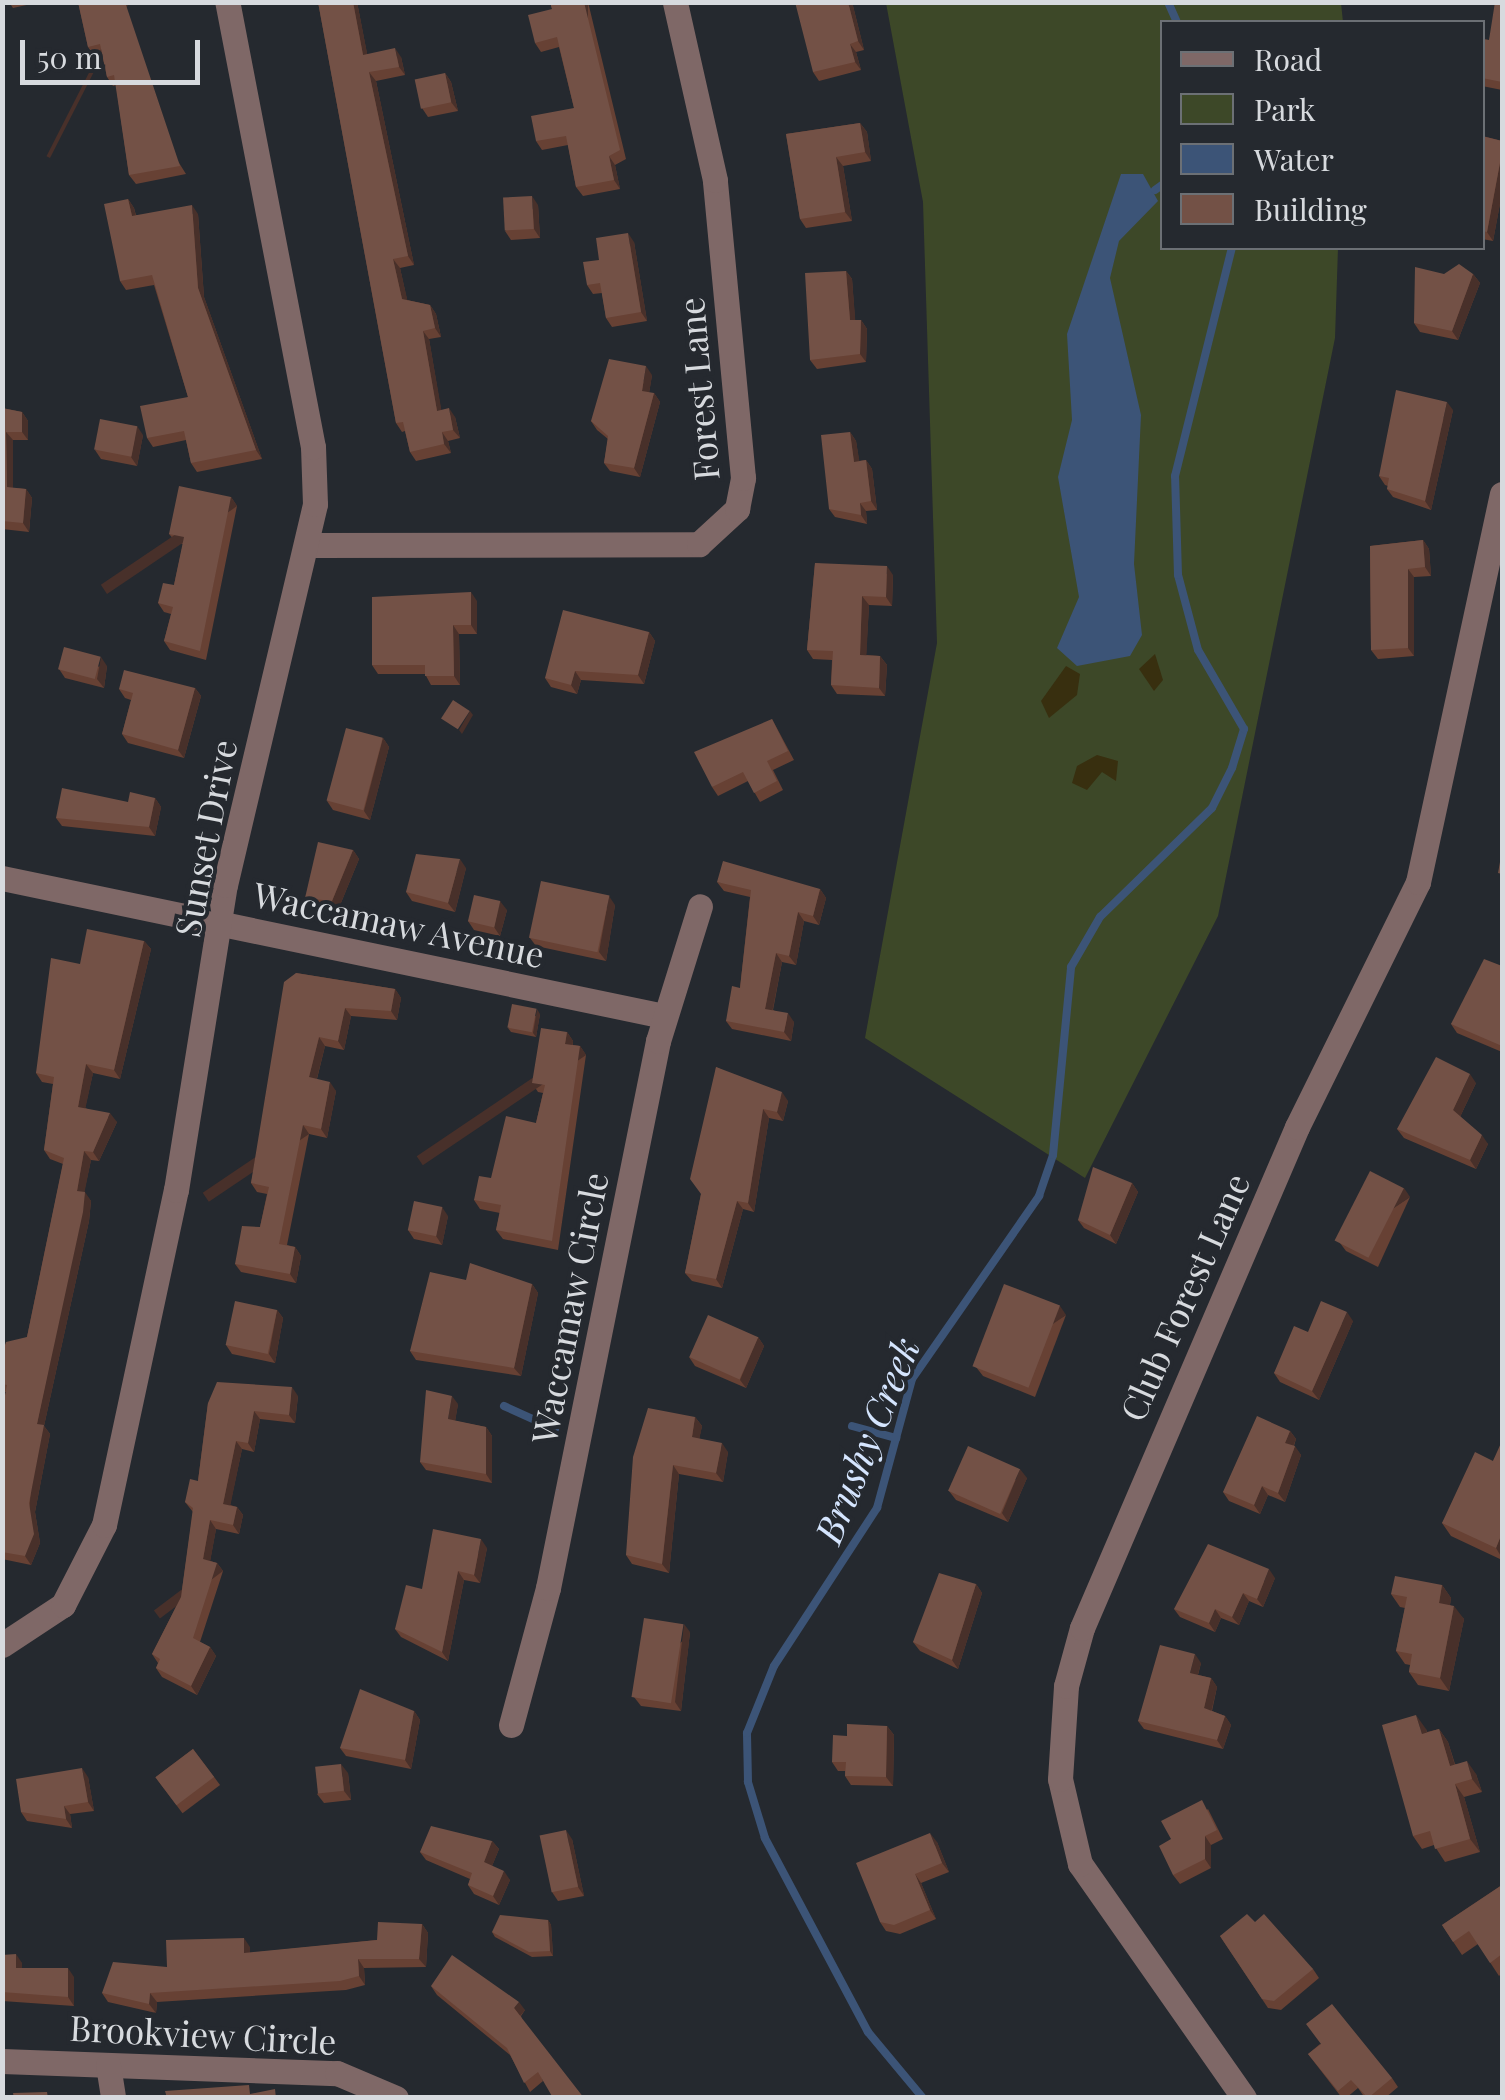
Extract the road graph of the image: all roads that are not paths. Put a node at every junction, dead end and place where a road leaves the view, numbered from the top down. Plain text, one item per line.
1 (227, 2) edge
2 (675, 2) edge
3 (1502, 494) edge
4 (308, 545) junction
5 (2, 878) edge
6 (700, 906) dead end
7 (223, 924) junction
8 (664, 1016) junction
9 (2, 1645) edge
10 (511, 1725) dead end
11 (2, 2062) edge
12 (108, 2064) junction
13 (114, 2098) edge
14 (396, 2098) edge
15 (1244, 2098) edge

1 - 4 street, Sunset Drive
2 - 4 street, Forest Lane
3 - 15 street, Club Forest Lane
4 - 7 street, Sunset Drive
5 - 7 street, Waccamaw Avenue
6 - 8 street, Waccamaw Circle
7 - 8 street, Waccamaw Avenue
7 - 9 street, Sunset Drive
8 - 10 street, Waccamaw Circle
11 - 12 street, Brookview Circle
12 - 13 street
12 - 14 street, Brookview Circle

